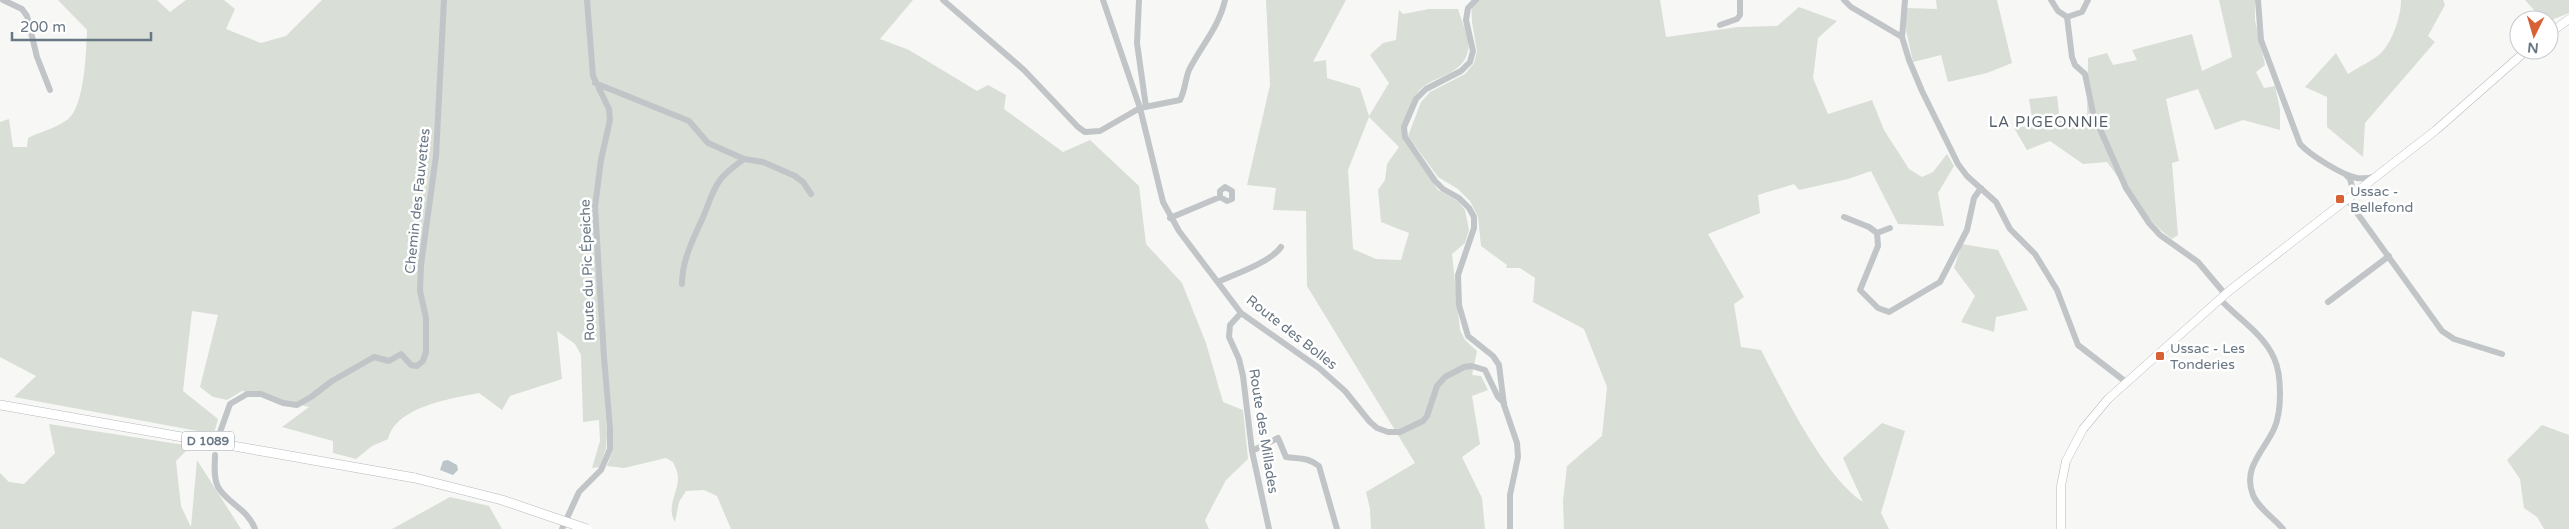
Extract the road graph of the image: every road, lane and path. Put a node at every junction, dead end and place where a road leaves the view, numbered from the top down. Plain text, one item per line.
1 (3, 0) edge
2 (444, 0) edge
3 (587, 0) edge
4 (943, 0) edge
5 (1103, 0) edge
6 (1139, 0) edge
7 (1225, 0) edge
8 (1476, 0) edge
9 (1740, 0) edge
10 (1844, 0) edge
11 (1905, 0) edge
12 (2051, 0) edge
13 (2088, 0) edge
14 (2258, 0) edge
15 (2067, 17) junction
16 (1720, 25) dead end
17 (1902, 37) junction
18 (2516, 60) edge
19 (595, 83) junction
20 (50, 90) dead end
21 (1143, 108) junction
22 (744, 160) junction
23 (2346, 175) junction
24 (2377, 176) junction
25 (1981, 188) junction
26 (811, 194) dead end
27 (2351, 196) junction
28 (1220, 197) dead end
29 (1844, 217) dead end
30 (1170, 218) junction
31 (1890, 228) dead end
32 (1877, 234) junction
33 (1281, 248) dead end
34 (2389, 256) junction
35 (1218, 282) junction
36 (682, 284) dead end
37 (2223, 296) junction
38 (2328, 302) dead end
39 (1241, 313) junction
40 (2502, 354) dead end
41 (2126, 382) junction
42 (1504, 403) junction
43 (0, 405) edge
44 (219, 435) dead end
45 (1252, 452) junction
46 (215, 454) dead end
47 (255, 529) edge
48 (562, 529) edge
49 (587, 529) edge
50 (1269, 529) edge
51 (1337, 529) edge
52 (1510, 529) edge
53 (2061, 529) edge
54 (2283, 529) edge

1 - 20 street
2 - 44 street, Chemin des Fauvettes
3 - 19 street, Route du Pic Épeiche
4 - 21 street
5 - 21 street, Route des Bolles
6 - 21 street
7 - 21 street
8 - 42 street
9 - 16 street
10 - 17 street
11 - 17 street
12 - 15 street
13 - 15 street
14 - 23 street
15 - 37 street
17 - 25 street
18 - 24 main road
19 - 22 street
19 - 48 street, Route du Pic Épeiche
21 - 30 street, Route des Bolles
22 - 26 street
22 - 36 street
23 - 24 street
23 - 27 street
24 - 27 main road
25 - 32 street
25 - 41 street
27 - 34 street
27 - 37 main road
28 - 30 street
29 - 32 street
30 - 35 street, Route des Bolles
31 - 32 street
33 - 35 street
34 - 38 street
34 - 40 street
35 - 39 street, Route des Bolles
37 - 41 main road
37 - 54 street
39 - 42 street, Route des Bolles
39 - 45 street, Route des Millades
41 - 53 main road
42 - 52 street
43 - 49 highway, D 1089, bridge
45 - 50 street, Route des Millades
45 - 51 street
46 - 47 street

